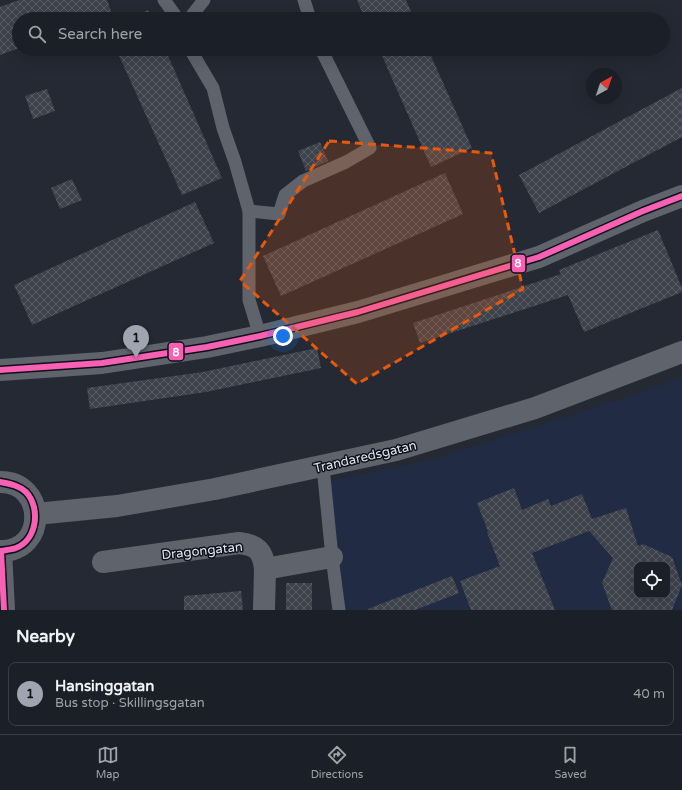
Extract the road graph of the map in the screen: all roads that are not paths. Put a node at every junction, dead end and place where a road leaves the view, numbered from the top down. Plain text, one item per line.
1 (164, 0) edge
2 (204, 0) edge
3 (304, 0) edge
4 (173, 12) edge
5 (195, 12) edge
6 (308, 12) edge
7 (194, 56) edge
8 (324, 56) edge
9 (682, 196) edge
10 (249, 210) junction
11 (260, 336) junction
12 (682, 352) edge
13 (0, 370) edge
14 (323, 467) junction
15 (0, 482) edge
16 (36, 514) junction
17 (1, 551) edge
18 (332, 557) junction
19 (103, 562) dead end
20 (265, 569) junction
21 (4, 610) edge
22 (264, 610) edge
23 (339, 610) edge

1 - 4 lane
2 - 5 lane
3 - 6 lane
7 - 10 lane
8 - 10 lane
9 - 11 street
10 - 11 lane
11 - 13 street
12 - 14 street, Trandaredsgatan
14 - 16 street, Trandaredsgatan
14 - 18 lane
15 - 16 street
16 - 17 street
17 - 21 street
18 - 20 street
18 - 23 lane
19 - 20 street, Dragongatan
20 - 22 street

